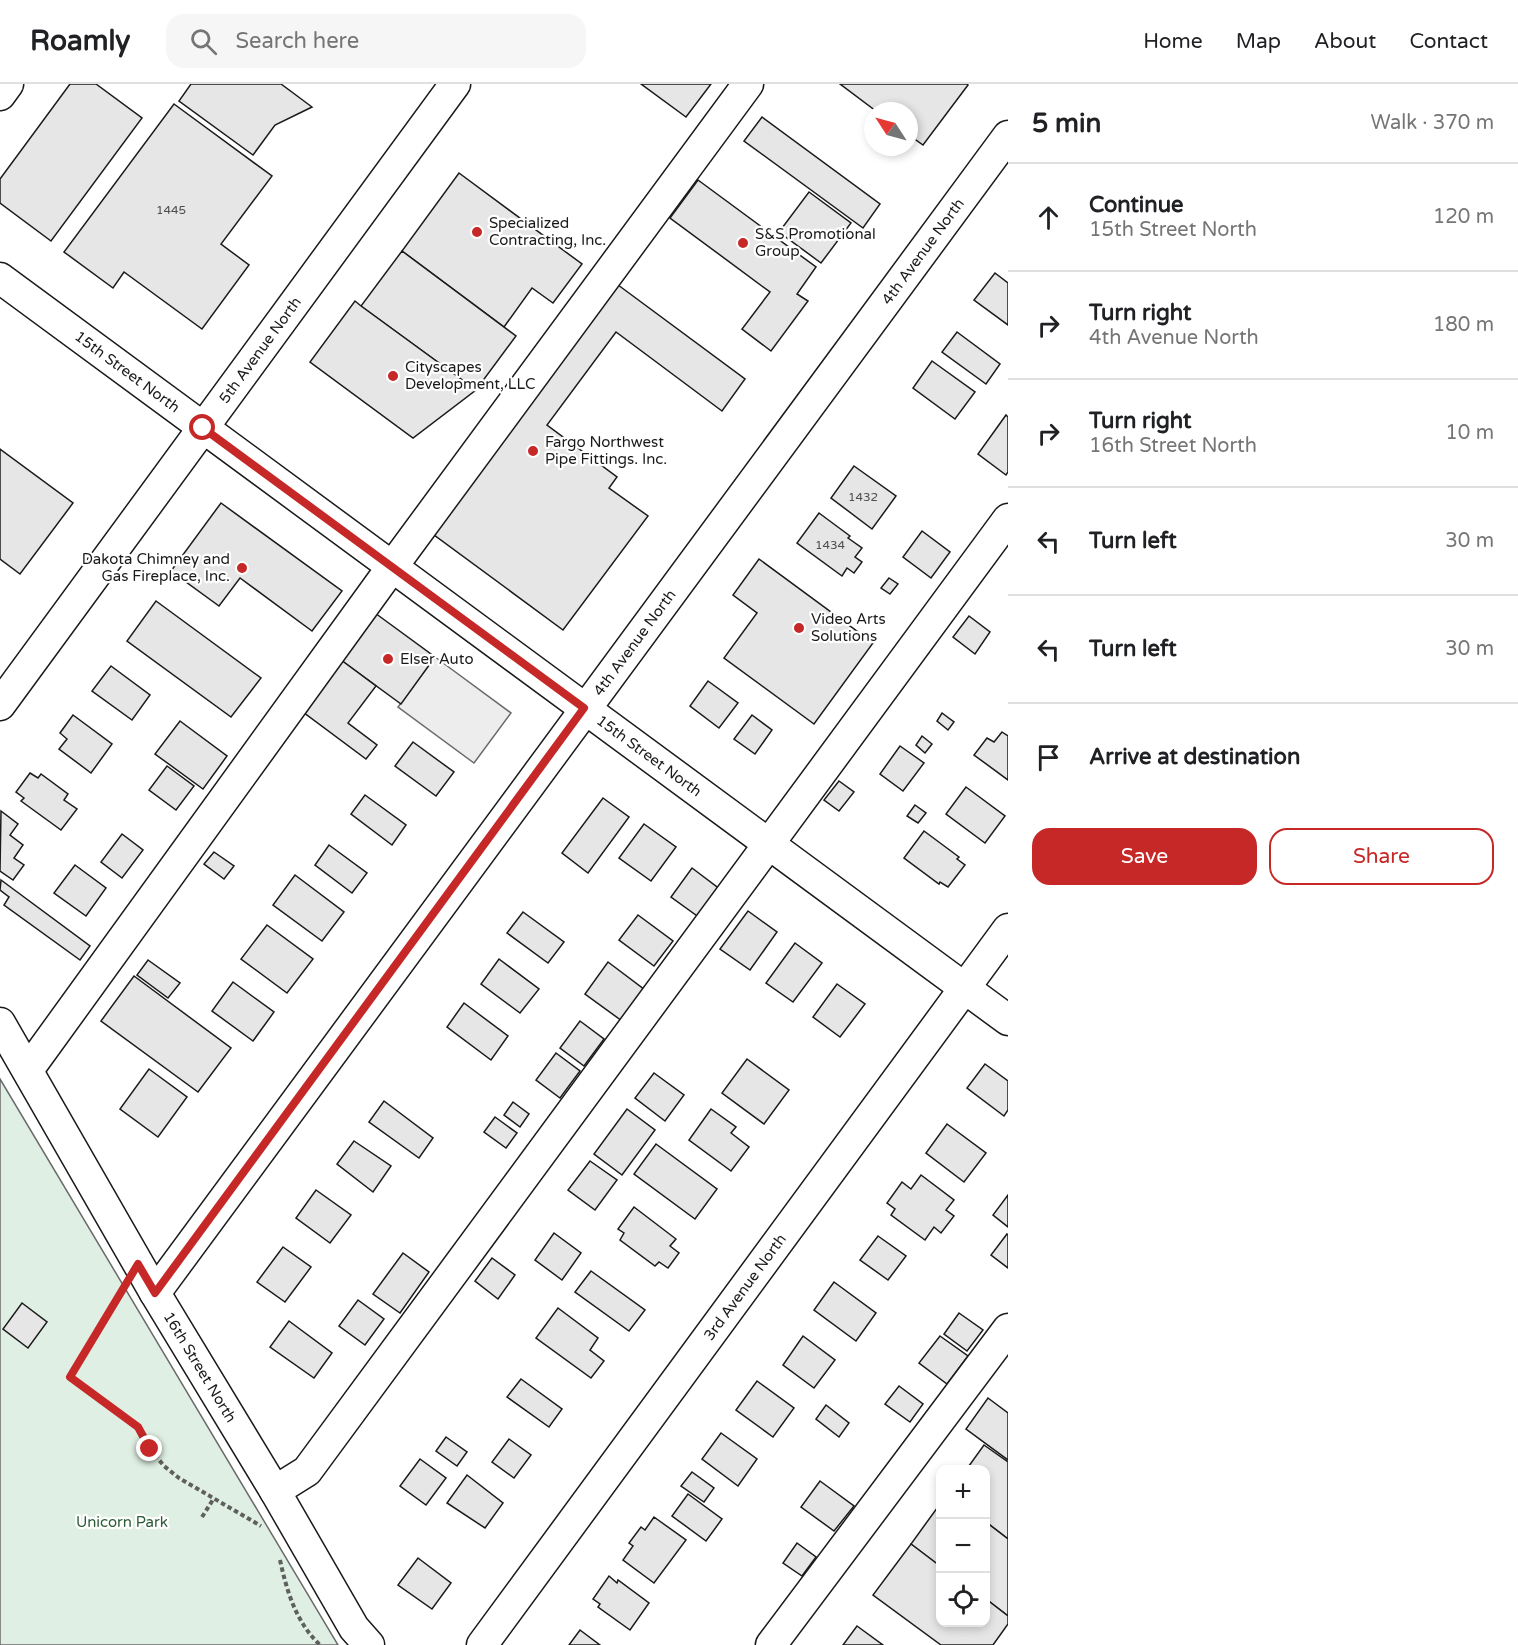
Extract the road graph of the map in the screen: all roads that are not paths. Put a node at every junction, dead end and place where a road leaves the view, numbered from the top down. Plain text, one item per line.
1 (8, 84) edge
2 (455, 84) edge
3 (748, 84) edge
4 (0, 95) edge
5 (1008, 136) edge
6 (0, 278) edge
7 (203, 428) junction
8 (1008, 519) edge
9 (392, 567) junction
10 (0, 705) edge
11 (584, 708) junction
12 (770, 845) junction
13 (1008, 929) edge
14 (965, 988) junction
15 (1008, 1020) edge
16 (0, 1023) edge
17 (28, 1070) junction
18 (155, 1293) junction
19 (1008, 1329) edge
20 (275, 1491) junction
21 (369, 1645) edge
22 (482, 1645) edge
23 (771, 1645) edge

1 - 4 street
2 - 7 street, 5th Avenue North
3 - 9 street
5 - 11 street, 4th Avenue North
6 - 7 street, 15th Street North
7 - 9 street, 15th Street North
7 - 10 street, 5th Avenue North
8 - 12 street
9 - 11 street, 15th Street North
9 - 17 street
11 - 12 street, 15th Street North
11 - 18 street, 4th Avenue North
12 - 14 street, 15th Street North
12 - 20 street
13 - 14 street, 3rd Avenue North
14 - 15 street, 15th Street North
14 - 22 street, 3rd Avenue North
16 - 17 street, 16th Street North
17 - 18 street, 16th Street North
18 - 20 street, 16th Street North
19 - 23 street
20 - 21 street, 16th Street North

